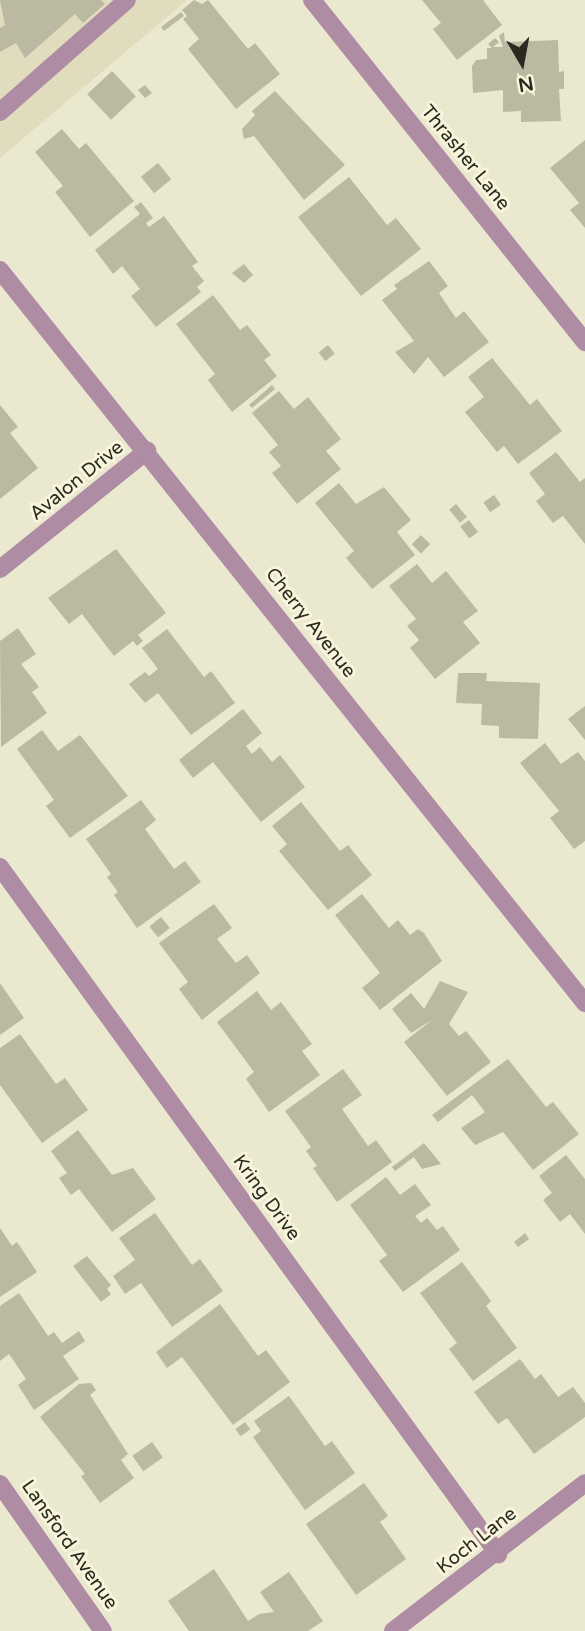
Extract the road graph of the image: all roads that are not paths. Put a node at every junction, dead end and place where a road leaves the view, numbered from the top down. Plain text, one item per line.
1 (127, 0) edge
2 (312, 0) edge
3 (0, 112) edge
4 (0, 270) edge
5 (585, 342) edge
6 (147, 452) junction
7 (0, 569) edge
8 (0, 866) edge
9 (585, 1003) edge
10 (585, 1483) edge
11 (0, 1484) edge
12 (498, 1553) junction
13 (103, 1631) edge
14 (393, 1631) edge

1 - 3 street
2 - 5 street, Thrasher Lane
4 - 6 street, Cherry Avenue
6 - 7 street, Avalon Drive
6 - 9 street, Cherry Avenue
8 - 12 street, Kring Drive
10 - 12 street, Koch Lane
11 - 13 street, Lansford Avenue
12 - 14 street, Koch Lane

